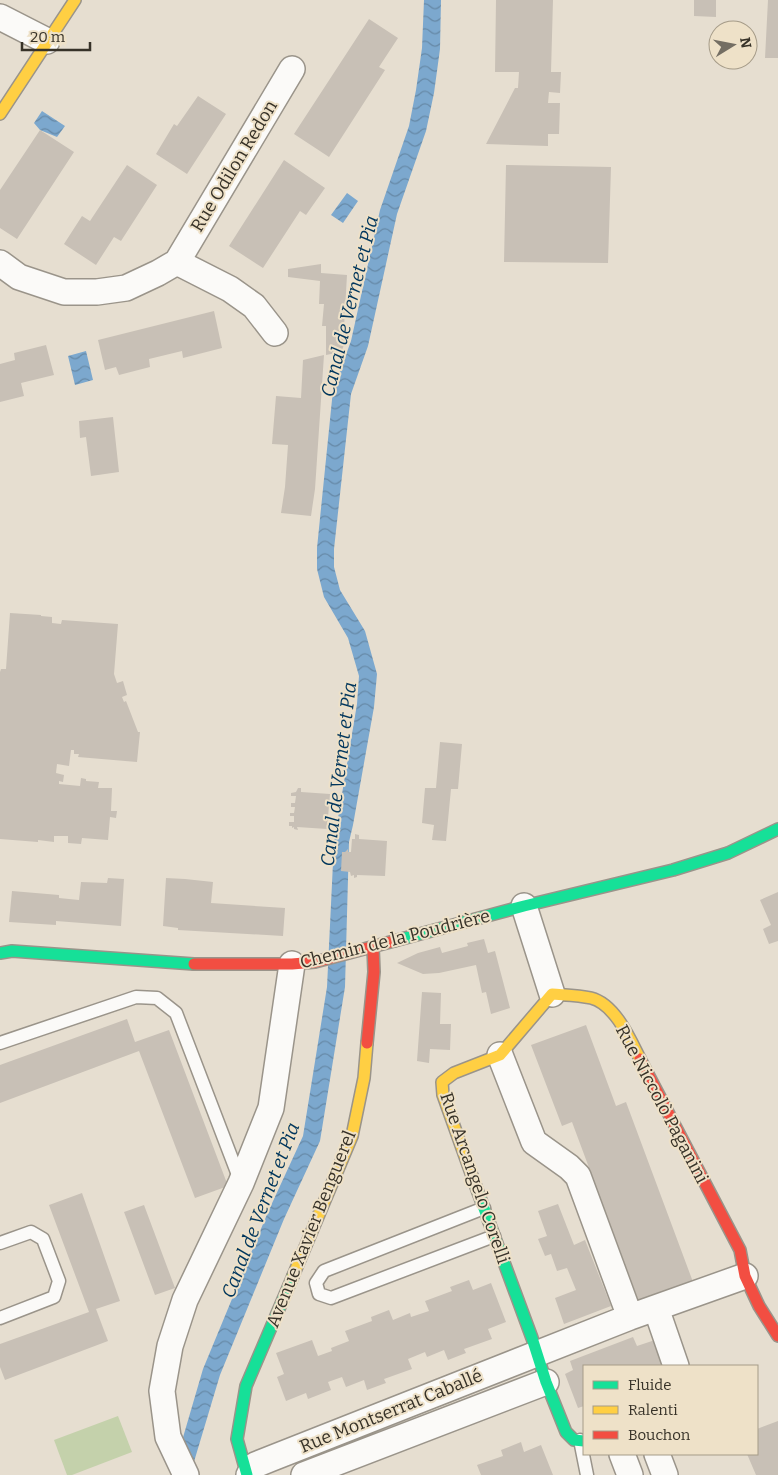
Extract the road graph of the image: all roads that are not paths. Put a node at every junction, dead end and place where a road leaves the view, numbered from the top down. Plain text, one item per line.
1 (75, 0) edge
2 (0, 18) edge
3 (47, 41) junction
4 (292, 69) dead end
5 (0, 114) edge
6 (176, 262) junction
7 (0, 263) edge
8 (275, 333) dead end
9 (778, 828) edge
10 (524, 906) junction
11 (373, 948) junction
12 (0, 953) edge
13 (303, 963) junction
14 (552, 994) junction
15 (0, 1043) edge
16 (500, 1055) junction
17 (241, 1183) junction
18 (484, 1208) junction
19 (494, 1236) junction
20 (0, 1243) edge
21 (745, 1276) junction
22 (656, 1308) junction
23 (630, 1317) junction
24 (0, 1318) edge
25 (778, 1336) edge
26 (537, 1352) junction
27 (676, 1365) edge
28 (546, 1382) junction
29 (582, 1440) edge
30 (584, 1455) edge
31 (622, 1455) edge
32 (657, 1455) edge
33 (186, 1475) edge
34 (248, 1475) edge
35 (304, 1475) edge
36 (587, 1475) edge
37 (630, 1475) edge
38 (665, 1475) edge

1 - 3 street
2 - 3 street
3 - 5 street
4 - 6 street, Rue Odilon Redon
6 - 7 street, Rue Odilon Redon
6 - 8 street
9 - 10 street, Chemin de la Poudrière
10 - 11 street, Chemin de la Poudrière
10 - 14 street
11 - 13 street, Chemin de la Poudrière
11 - 34 street, Avenue Xavier Benguerel
12 - 13 street, Chemin de la Poudrière
13 - 17 street
14 - 16 street, Rue Arcangelo Corelli
14 - 21 street, Rue Niccolò Paganini
15 - 17 lane
16 - 18 street, Rue Arcangelo Corelli
16 - 23 street
17 - 33 street
18 - 19 street, Rue Arcangelo Corelli
18 - 19 lane
19 - 26 street, Rue Arcangelo Corelli
20 - 24 lane
21 - 22 street, Rue Montserrat Caballé
21 - 25 street, Rue Niccolò Paganini
22 - 23 street, Rue Montserrat Caballé
22 - 27 street
23 - 26 street, Rue Montserrat Caballé
26 - 28 street, Rue Arcangelo Corelli
26 - 34 street, Rue Montserrat Caballé
28 - 29 street, Rue Arcangelo Corelli
28 - 35 street, Rue Montserrat Caballé
30 - 36 lane
31 - 37 street
32 - 38 street

